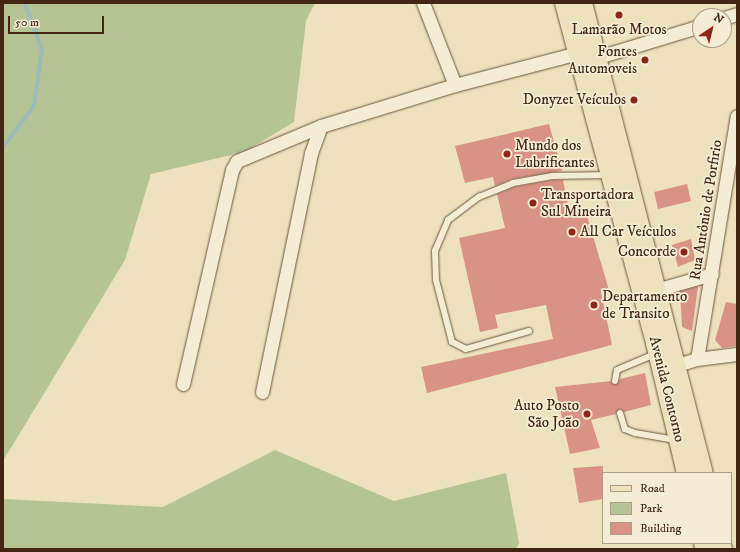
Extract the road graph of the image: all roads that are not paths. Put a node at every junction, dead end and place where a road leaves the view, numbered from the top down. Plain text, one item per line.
1 (423, 3) edge
2 (565, 3) edge
3 (582, 3) edge
4 (692, 28) edge
5 (587, 56) junction
6 (455, 85) junction
7 (737, 116) edge
8 (321, 126) junction
9 (610, 175) junction
10 (712, 274) junction
11 (656, 290) junction
12 (529, 331) dead end
13 (658, 353) junction
14 (737, 354) edge
15 (697, 359) junction
16 (677, 365) junction
17 (614, 381) dead end
18 (183, 384) dead end
19 (262, 392) dead end
20 (620, 413) dead end
21 (679, 440) junction
22 (687, 472) edge
23 (703, 472) edge

1 - 6 street
2 - 5 main road, Avenida Contorno
3 - 5 main road, Avenida Contorno
4 - 5 street
5 - 6 street
5 - 9 main road, Avenida Contorno
5 - 11 main road, Avenida Contorno
6 - 8 street
7 - 10 street, Rua Antônio de Porfirio
8 - 18 street
8 - 19 street
9 - 12 lane
9 - 13 main road, Avenida Contorno
10 - 11 street
10 - 15 street, Rua Antônio de Porfirio
11 - 16 main road, Avenida Contorno
13 - 17 lane
13 - 21 main road, Avenida Contorno
14 - 15 street
15 - 16 street
16 - 23 main road, Avenida Contorno
20 - 21 lane
21 - 22 main road, Avenida Contorno

